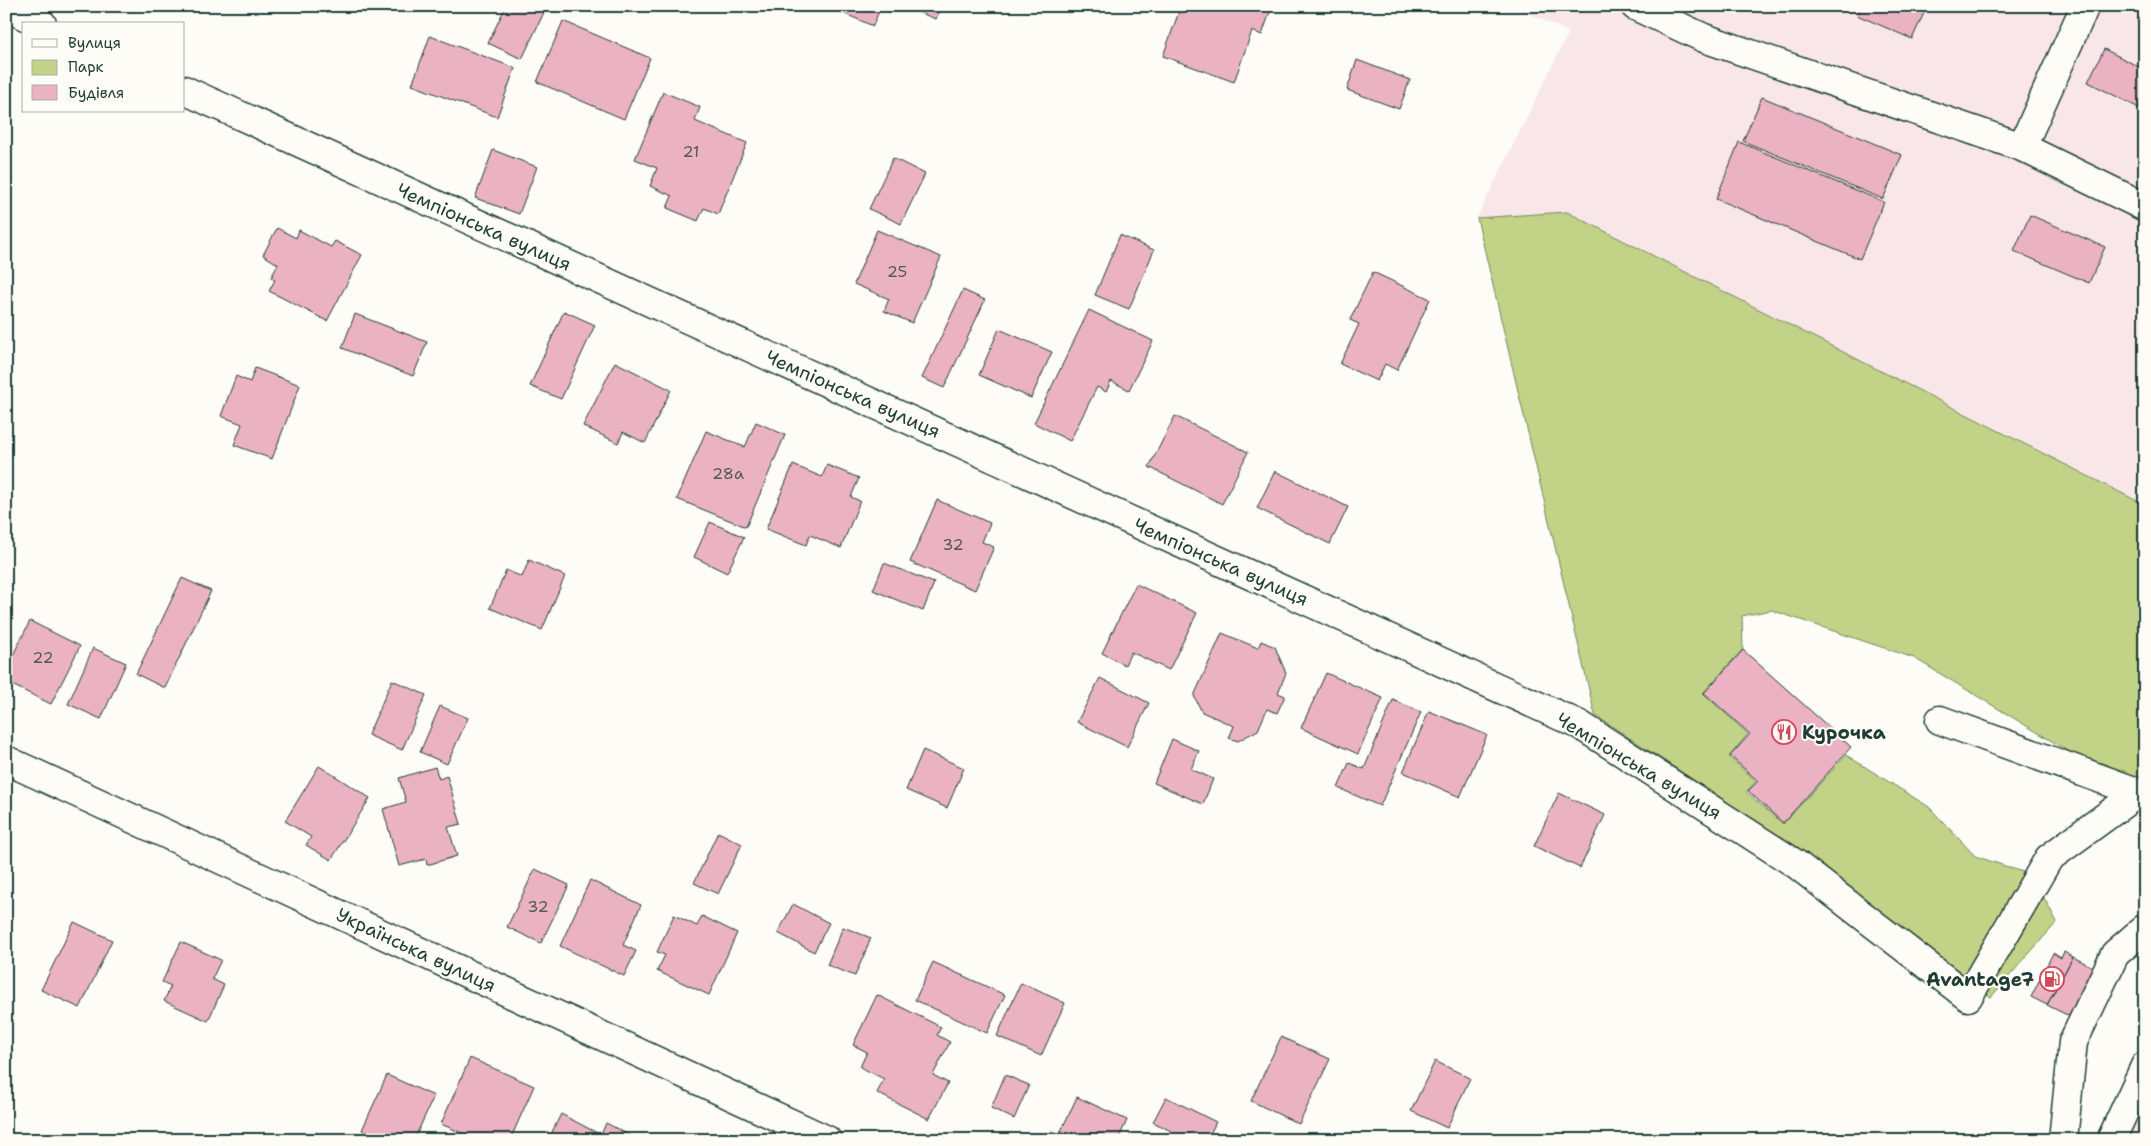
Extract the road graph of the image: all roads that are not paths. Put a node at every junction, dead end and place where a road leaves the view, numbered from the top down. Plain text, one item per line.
1 (1635, 6) edge
2 (2085, 6) edge
3 (6, 7) edge
4 (38, 22) edge
5 (185, 90) edge
6 (2022, 147) junction
7 (2145, 207) edge
8 (1940, 720) dead end
9 (6, 760) edge
10 (2141, 794) edge
11 (2145, 928) edge
12 (2145, 1066) edge
13 (827, 1140) edge
14 (2063, 1140) edge
15 (2111, 1140) edge

1 - 6 main road
2 - 6 main road
3 - 4 main road
5 - 10 main road, Чемпіонська вулиця
6 - 7 main road
8 - 10 main road
9 - 13 main road, Українська вулиця
11 - 14 main road
12 - 15 main road

